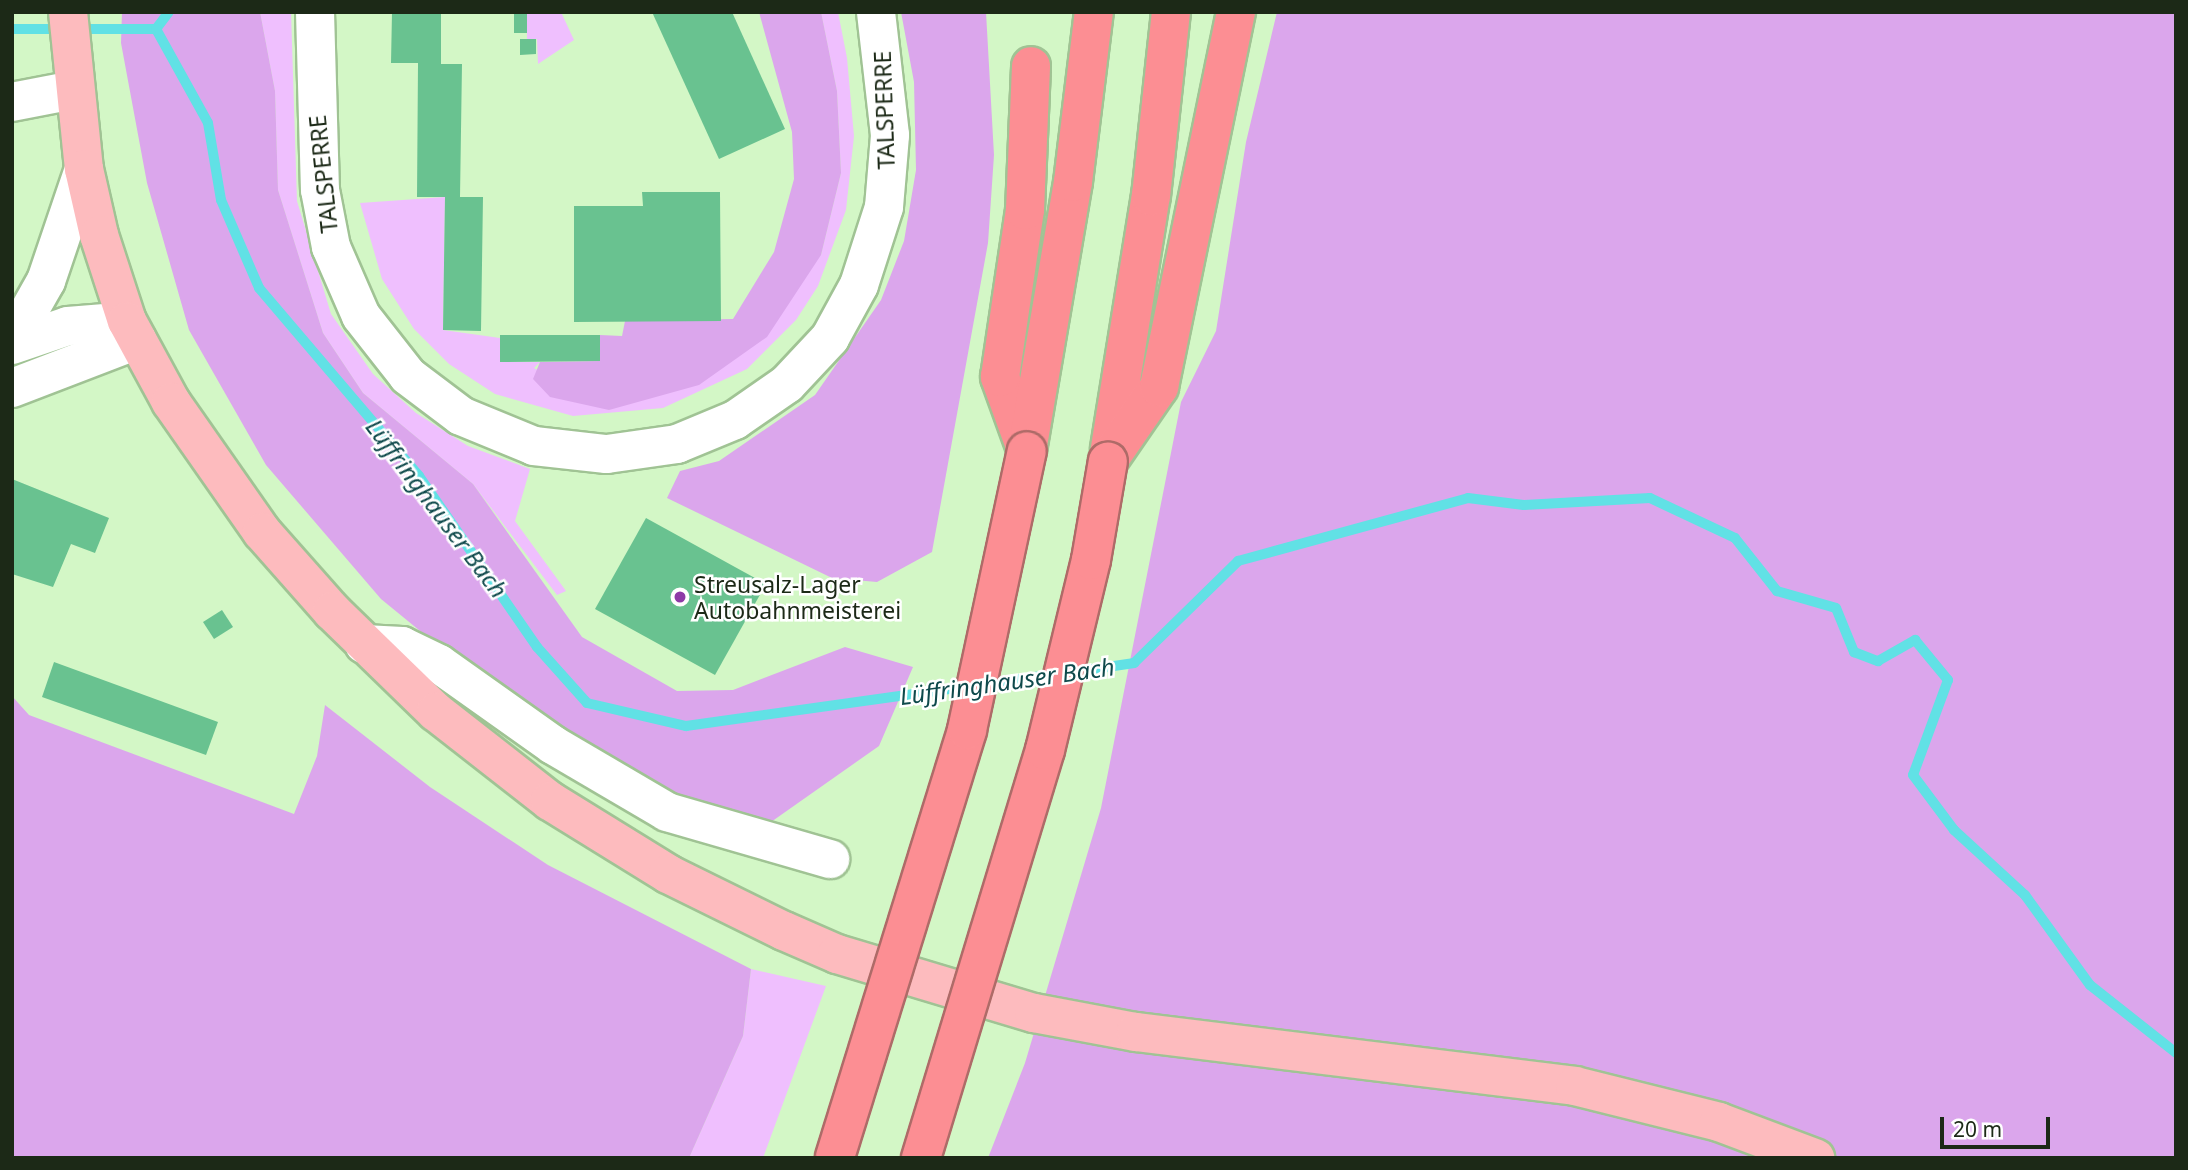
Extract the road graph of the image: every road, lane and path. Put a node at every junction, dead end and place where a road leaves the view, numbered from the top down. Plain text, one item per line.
1 (68, 12) edge
2 (315, 12) edge
3 (876, 12) edge
4 (1094, 12) edge
5 (1171, 12) edge
6 (1236, 12) edge
7 (1031, 66) dead end
8 (74, 90) junction
9 (12, 102) edge
10 (84, 170) junction
11 (132, 331) junction
12 (12, 343) edge
13 (12, 388) edge
14 (1027, 451) junction
15 (1108, 461) junction
16 (364, 644) junction
17 (830, 859) dead end
18 (835, 1157) edge
19 (921, 1158) edge
20 (1815, 1158) edge

1 - 8 main road
2 - 3 street, TALSPERRE
4 - 14 highway
5 - 15 highway
6 - 15 highway
7 - 14 highway
8 - 9 street
8 - 10 main road
10 - 11 main road
10 - 12 street
11 - 12 street
11 - 13 street
11 - 16 main road
14 - 18 highway, bridge
15 - 19 highway, bridge
16 - 17 street
16 - 20 main road

